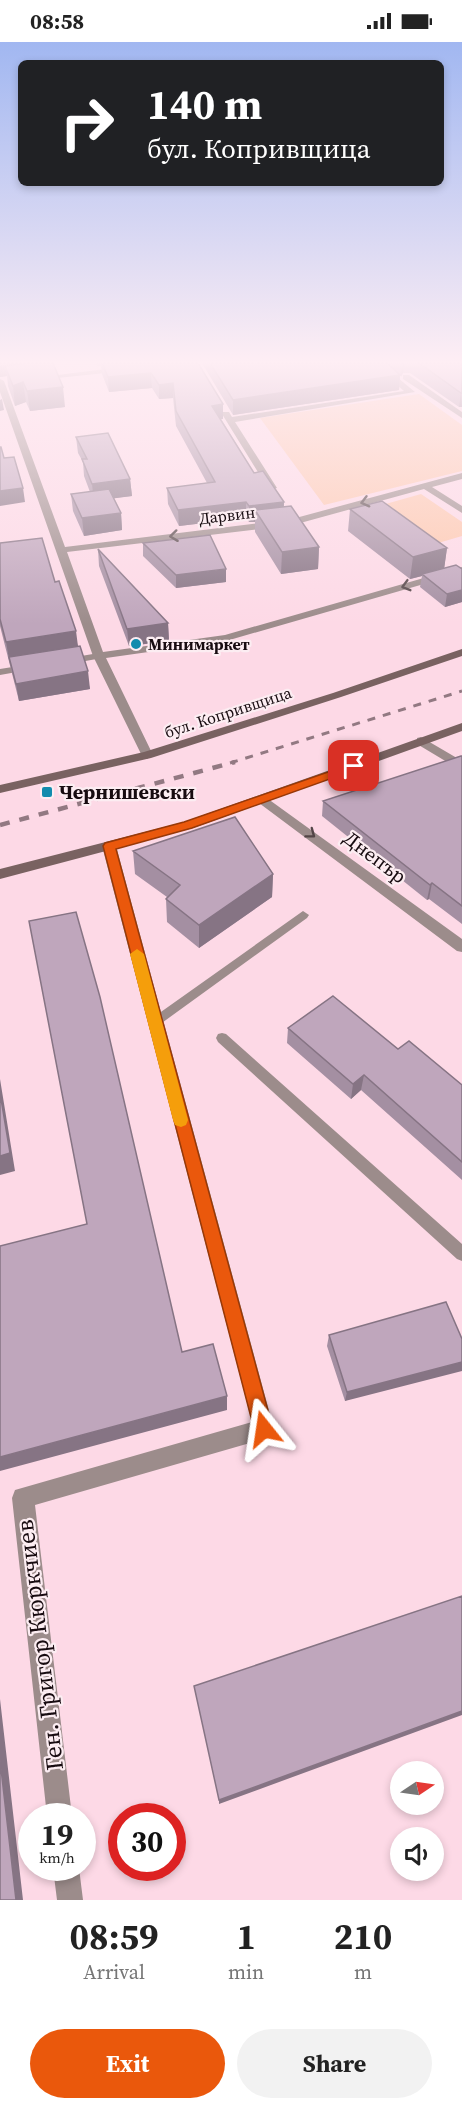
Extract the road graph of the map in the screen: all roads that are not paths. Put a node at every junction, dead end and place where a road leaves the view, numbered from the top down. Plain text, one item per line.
1 (25, 450) edge
2 (248, 450) edge
3 (462, 476) edge
4 (425, 486) junction
5 (276, 494) edge
6 (462, 510) edge
7 (287, 513) edge
8 (293, 522) junction
9 (61, 550) junction
10 (462, 570) edge
11 (462, 652) edge
12 (99, 656) junction
13 (55, 663) edge
14 (33, 667) edge
15 (0, 672) edge
16 (462, 727) edge
17 (421, 741) junction
18 (147, 755) junction
19 (462, 767) edge
20 (0, 789) edge
21 (264, 800) junction
22 (109, 846) junction
23 (0, 874) edge
24 (303, 915) dead end
25 (462, 947) edge
26 (155, 1022) junction
27 (222, 1038) dead end
28 (462, 1254) edge
29 (58, 1803) edge
30 (68, 1881) edge
31 (70, 1900) edge

1 - 9 street
2 - 5 street
3 - 4 street, Дарвин
4 - 6 street
4 -> 8 street, Дарвин
7 - 8 street
8 -> 9 street, Дарвин
9 - 12 street
10 -> 12 street
11 - 18 main road, бул. Копривщица
12 - 13 lane
12 - 18 street
14 - 15 lane
16 - 17 main road
17 - 19 street
17 - 21 main road
18 - 20 main road, бул. Копривщица
21 - 22 main road
21 -> 25 street, Днепър
22 - 23 main road
22 - 26 street, Ген. Григор Кюркчиев
24 - 26 lane
26 - 29 street, Ген. Григор Кюркчиев
27 - 28 lane
30 - 31 street

